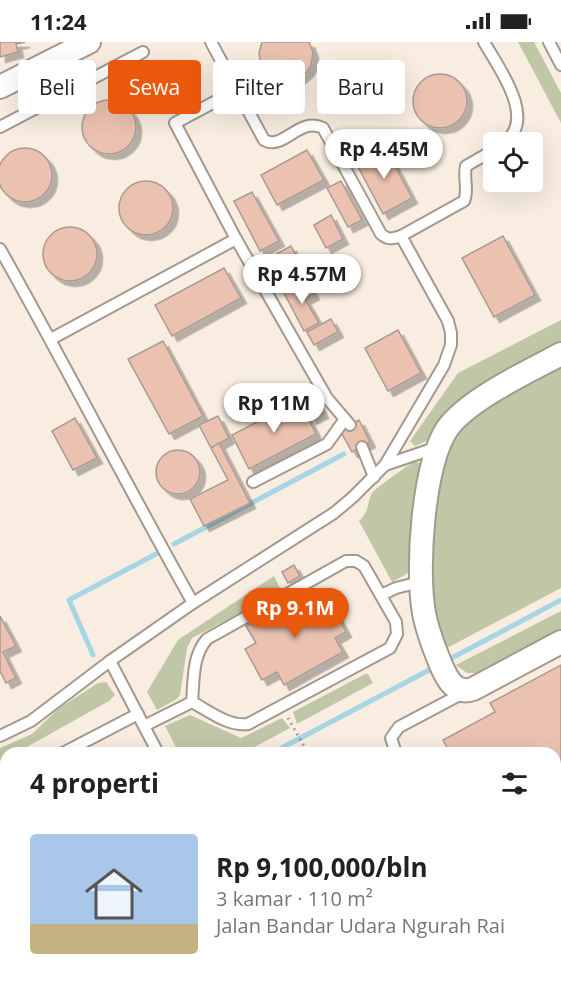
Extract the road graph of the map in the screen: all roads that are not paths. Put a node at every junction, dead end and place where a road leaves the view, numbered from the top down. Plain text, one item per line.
1 (89, 42) edge
2 (211, 42) edge
3 (484, 42) edge
4 (549, 42) edge
5 (143, 52) dead end
6 (221, 60) edge
7 (561, 64) edge
8 (0, 87) edge
9 (213, 103) edge
10 (250, 114) edge
11 (0, 127) edge
12 (514, 132) edge
13 (483, 156) edge
14 (401, 236) junction
15 (236, 239) junction
16 (0, 249) edge
17 (51, 339) junction
18 (561, 354) edge
19 (362, 447) dead end
20 (438, 447) junction
21 (385, 465) junction
22 (374, 477) junction
23 (253, 482) dead end
24 (420, 582) junction
25 (381, 595) junction
26 (193, 603) junction
27 (561, 642) edge
28 (110, 661) junction
29 (465, 692) junction
30 (192, 702) junction
31 (138, 714) junction
32 (144, 726) junction
33 (0, 736) edge
34 (75, 747) edge
35 (155, 747) edge
36 (394, 747) edge

1 - 8 street
2 - 6 lane
3 - 12 lane
4 - 7 lane
5 - 11 lane
9 - 15 lane
10 - 14 lane
13 - 14 lane
14 - 21 lane
15 - 17 lane
15 - 23 lane
16 - 17 lane
17 - 26 lane
18 - 20 street
19 - 22 lane
20 - 21 lane
20 - 24 street
21 - 22 lane
22 - 26 lane
24 - 25 lane
24 - 29 street
25 - 30 lane
25 - 30 lane
26 - 28 lane
27 - 29 street
28 - 31 lane
28 - 33 lane
29 - 36 lane
30 - 32 lane
31 - 32 lane
31 - 34 lane
32 - 35 lane

